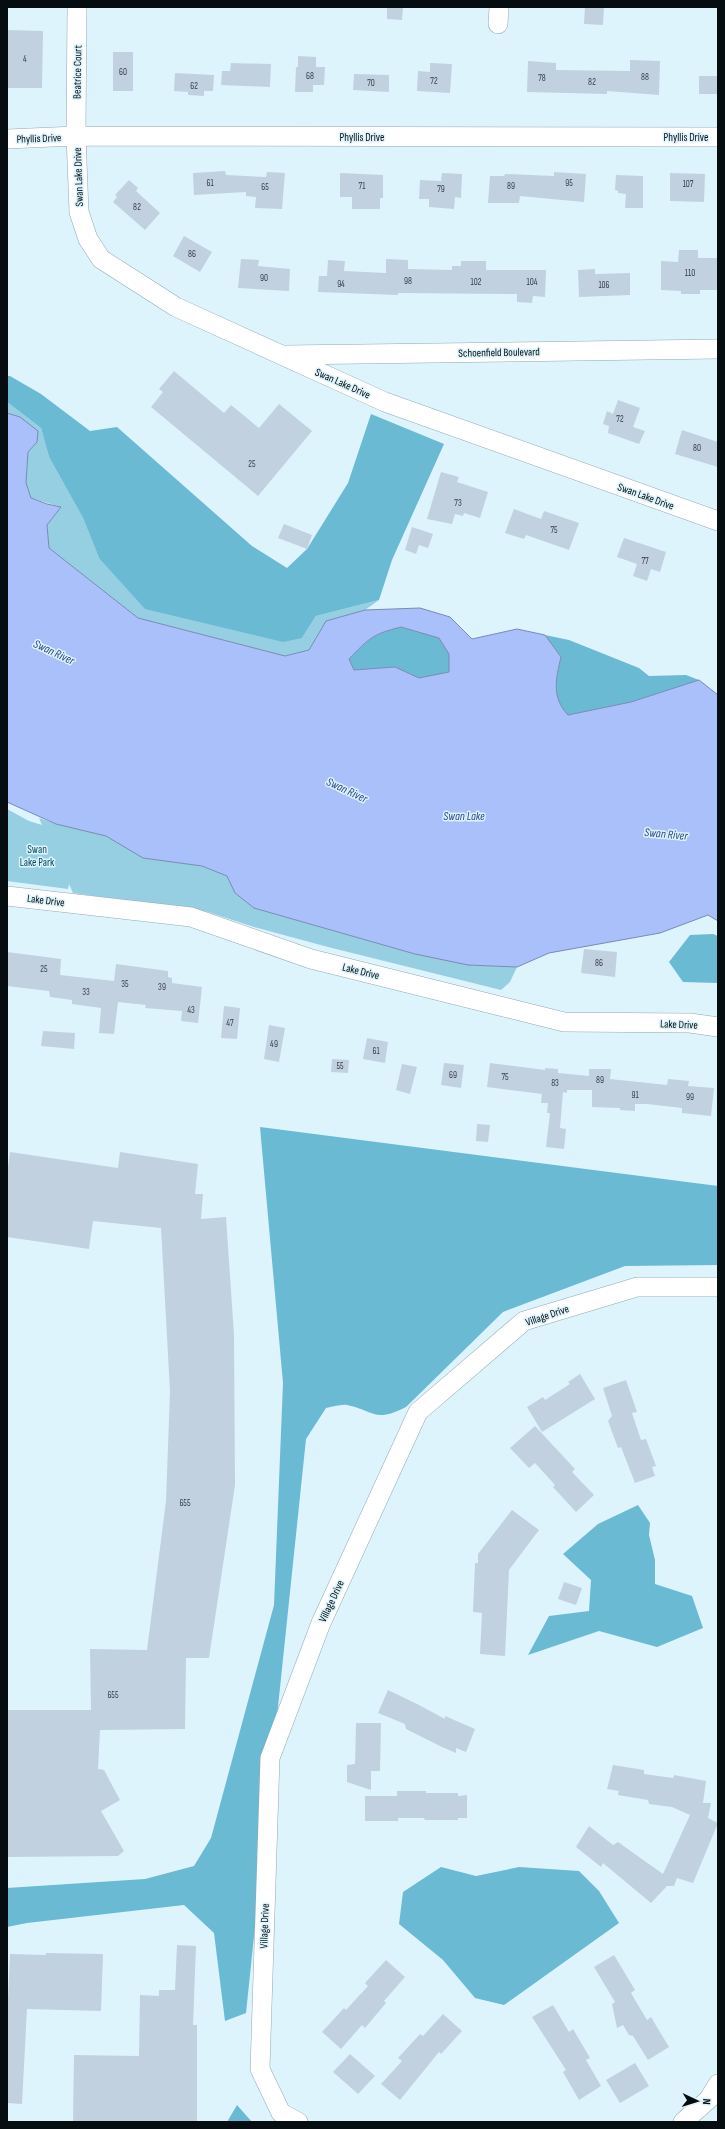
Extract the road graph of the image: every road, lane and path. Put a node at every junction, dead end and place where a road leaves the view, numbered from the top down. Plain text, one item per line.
1 (77, 7) edge
2 (76, 136) junction
3 (718, 137) edge
4 (7, 139) edge
5 (718, 349) edge
6 (280, 355) junction
7 (718, 521) edge
8 (7, 896) edge
9 (718, 1027) edge
10 (718, 1287) edge
11 (718, 2084) edge
12 (298, 2122) edge
13 (683, 2122) edge

1 - 2 street, Beatrice Court
2 - 3 street, Phyllis Drive
2 - 4 street, Phyllis Drive
2 - 6 street, Swan Lake Drive
5 - 6 street, Schoenfield Boulevard
6 - 7 street, Swan Lake Drive
8 - 9 street, Lake Drive
10 - 12 street, Village Drive
11 - 13 street

